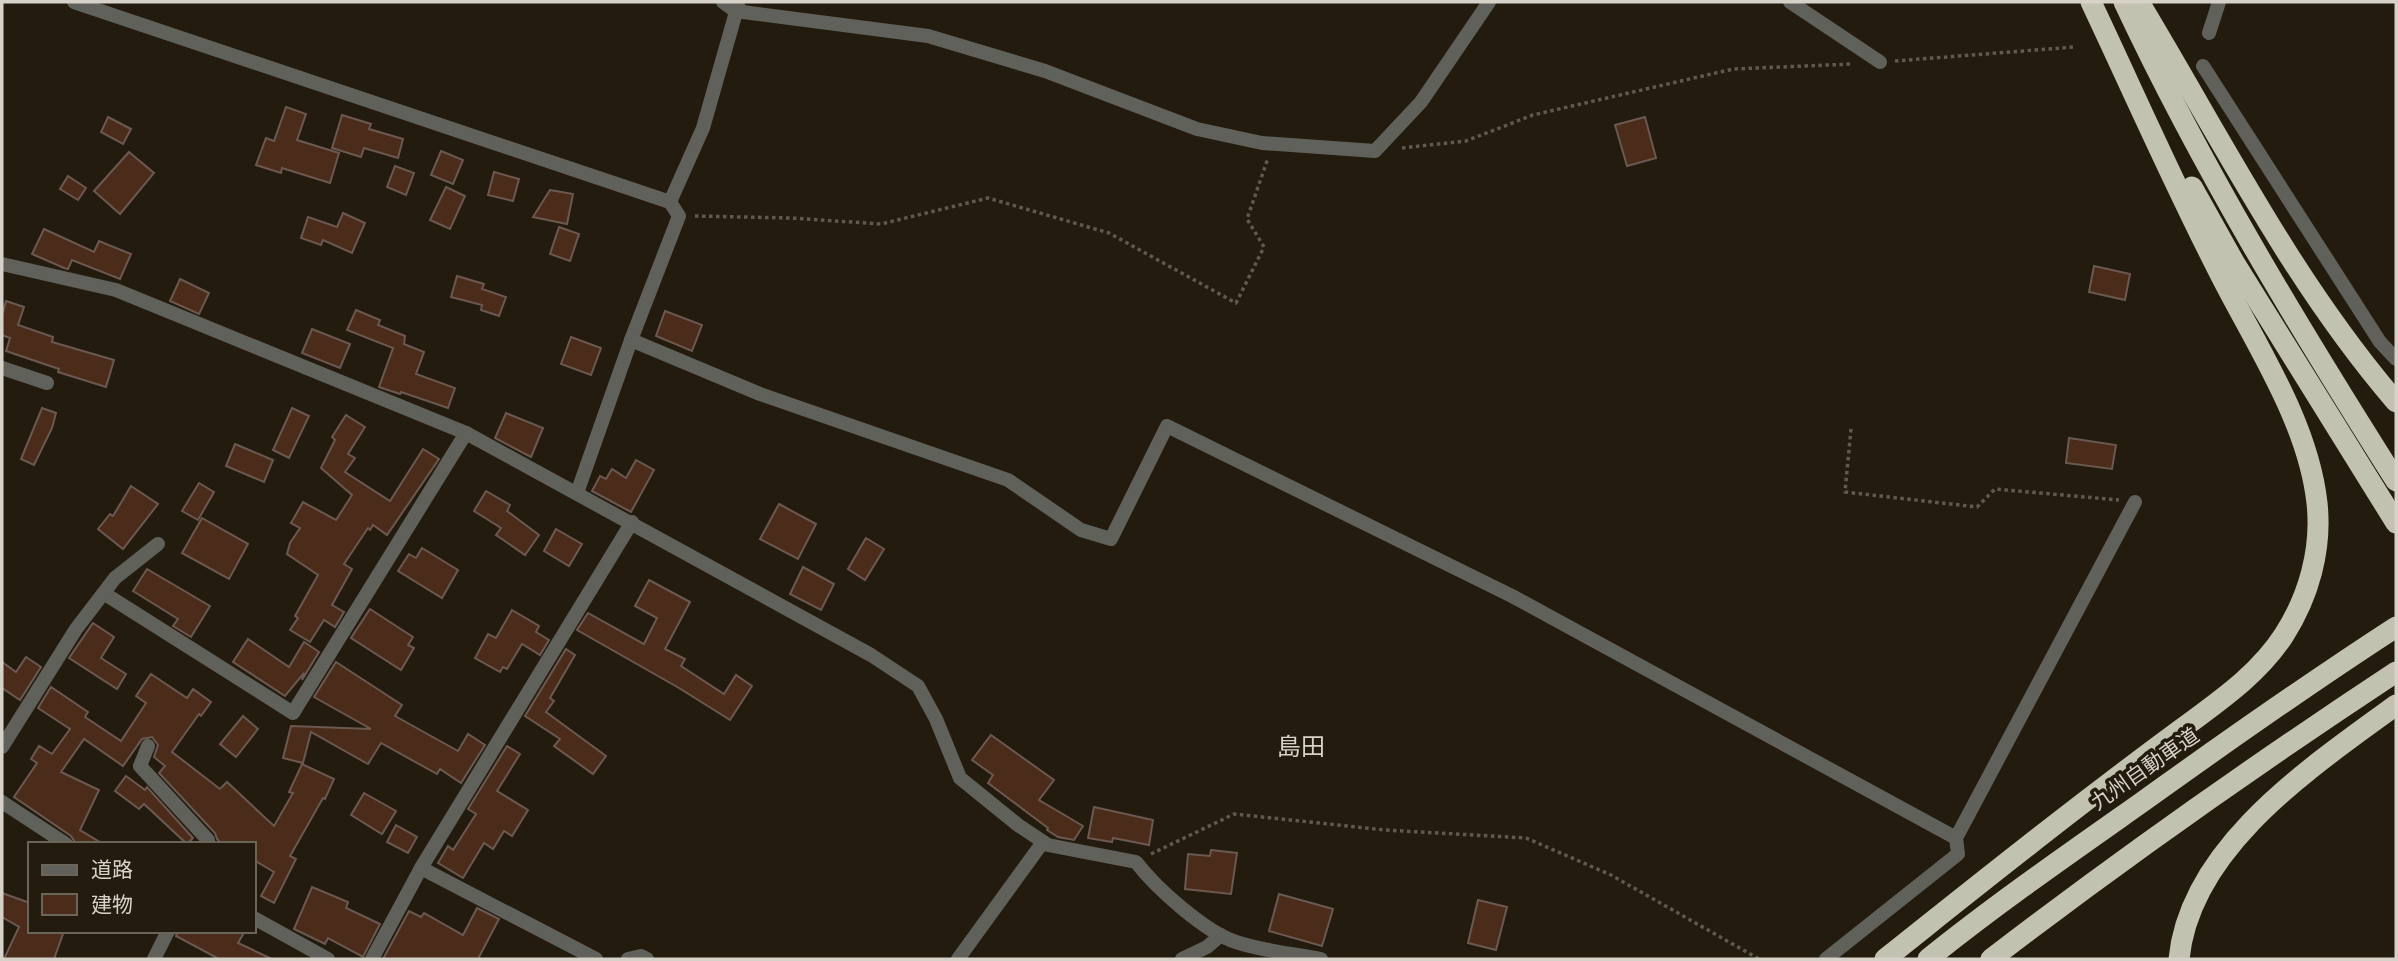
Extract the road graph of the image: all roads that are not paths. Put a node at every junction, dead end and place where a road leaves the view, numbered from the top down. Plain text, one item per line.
1 (74, 2) edge
2 (723, 2) edge
3 (1489, 2) edge
4 (1790, 2) edge
5 (2124, 2) edge
6 (2138, 2) edge
7 (2219, 2) edge
8 (738, 6) edge
9 (2094, 7) edge
10 (2209, 33) dead end
11 (1880, 62) road end
12 (2203, 66) dead end
13 (670, 202) junction
14 (2, 264) edge
15 (631, 340) junction
16 (2396, 359) edge
17 (2, 368) edge
18 (47, 383) dead end
19 (2396, 402) edge
20 (466, 433) junction
21 (2396, 481) edge
22 (577, 493) junction
23 (2135, 502) road end
24 (632, 522) junction
25 (2396, 523) edge
26 (158, 544) dead end
27 (105, 594) junction
28 (2396, 627) edge
29 (2396, 672) edge
30 (2396, 705) edge
31 (148, 746) dead end
32 (2, 747) edge
33 (2, 802) edge
34 (1956, 838) junction
35 (63, 842) edge
36 (208, 842) edge
37 (1043, 842) junction
38 (421, 868) junction
39 (256, 919) edge
40 (167, 933) edge
41 (1221, 935) junction
42 (154, 959) edge
43 (328, 959) edge
44 (372, 959) edge
45 (596, 959) edge
46 (628, 959) edge
47 (647, 959) edge
48 (958, 959) edge
49 (1182, 959) edge
50 (1321, 959) edge
51 (1826, 959) edge
52 (1885, 959) edge
53 (1928, 959) edge
54 (1991, 959) edge
55 (2179, 959) edge

1 - 13 street
2 - 8 street
3 - 8 street
4 - 11 street
5 - 21 highway
6 - 19 highway
7 - 10 street
8 - 13 street
9 - 25 highway
9 - 52 highway
12 - 16 street
13 - 15 street
14 - 20 street
15 - 22 street
15 - 34 street
17 - 18 street
20 - 22 street
20 - 27 street
22 - 24 street
23 - 34 street
24 - 37 street
24 - 38 street
26 - 27 street
27 - 32 street
28 - 53 highway, 九州自動車道
29 - 54 highway
30 - 55 highway
31 - 36 street
33 - 35 street
34 - 51 street
37 - 41 street
37 - 48 street
38 - 44 street
38 - 45 street
39 - 43 street
40 - 42 street
41 - 49 street
41 - 50 street
46 - 47 street

